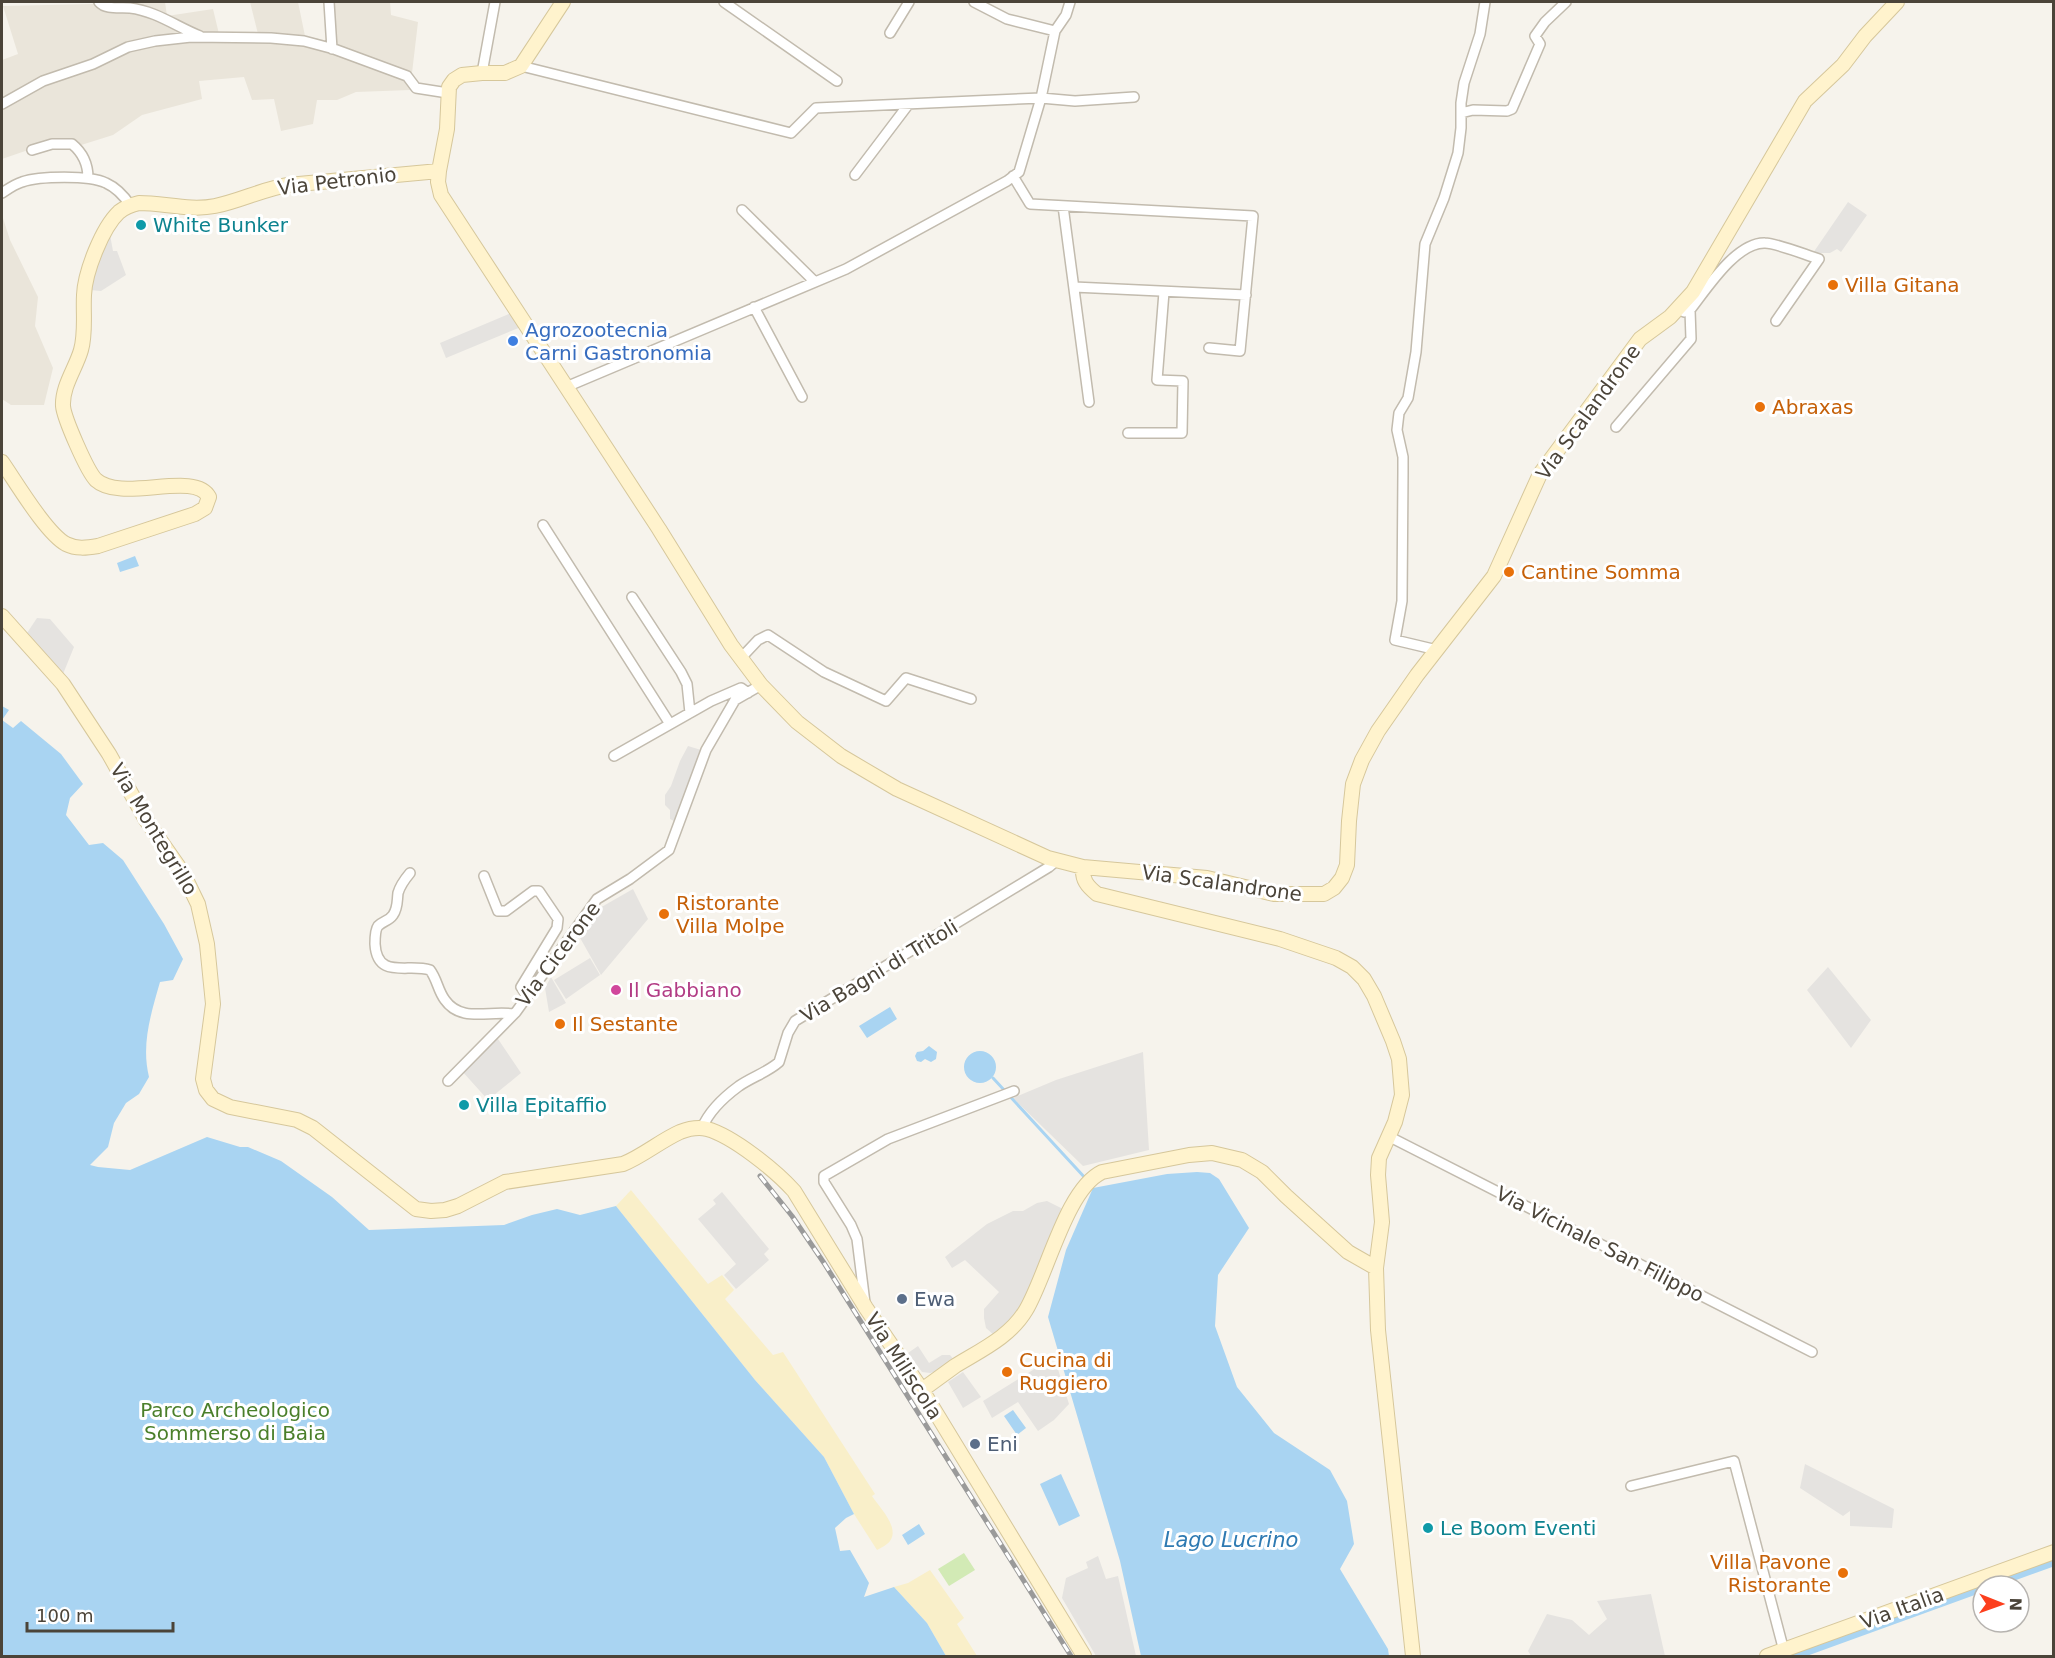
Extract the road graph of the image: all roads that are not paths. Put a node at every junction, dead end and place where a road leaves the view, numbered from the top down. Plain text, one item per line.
1 (99, 2) edge
2 (329, 2) edge
3 (495, 2) edge
4 (563, 2) edge
5 (724, 2) edge
6 (909, 2) edge
7 (974, 2) edge
8 (1070, 2) edge
9 (1485, 2) edge
10 (1566, 2) edge
11 (1897, 2) edge
12 (1055, 31) junction
13 (890, 33) dead end
14 (203, 37) junction
15 (332, 48) junction
16 (521, 66) junction
17 (482, 73) junction
18 (837, 81) dead end
19 (448, 93) junction
20 (1134, 97) dead end
21 (1041, 98) junction
22 (2, 104) edge
23 (908, 105) junction
24 (1461, 113) junction
25 (32, 150) dead end
26 (439, 171) junction
27 (855, 175) dead end
28 (1013, 176) junction
29 (88, 178) junction
30 (2, 193) edge
31 (130, 205) junction
32 (1063, 206) junction
33 (742, 210) dead end
34 (816, 282) junction
35 (1074, 287) junction
36 (1164, 292) junction
37 (1246, 295) junction
38 (754, 307) junction
39 (1690, 310) junction
40 (1670, 317) junction
41 (1776, 321) dead end
42 (1209, 348) dead end
43 (566, 387) junction
44 (802, 397) dead end
45 (1089, 402) dead end
46 (1616, 428) dead end
47 (1128, 433) dead end
48 (2, 462) edge
49 (543, 525) dead end
50 (632, 597) dead end
51 (2, 616) edge
52 (1437, 650) junction
53 (741, 658) junction
54 (761, 685) junction
55 (748, 693) junction
56 (971, 699) dead end
57 (690, 713) junction
58 (670, 724) junction
59 (614, 756) dead end
60 (1056, 861) junction
61 (1083, 867) junction
62 (410, 873) dead end
63 (484, 876) dead end
64 (527, 996) junction
65 (513, 1014) junction
66 (448, 1081) dead end
67 (1009, 1093) dead end
68 (702, 1128) junction
69 (1388, 1136) junction
70 (860, 1265) junction
71 (1376, 1268) junction
72 (842, 1269) junction
73 (866, 1308) junction
74 (1812, 1352) dead end
75 (922, 1390) junction
76 (1631, 1486) dead end
77 (2054, 1552) edge
78 (1784, 1651) junction
79 (1084, 1656) edge
80 (1413, 1656) edge
81 (1767, 1656) edge

1 - 14 street
2 - 15 street
3 - 17 street
4 - 16 street
5 - 18 street
6 - 13 street
7 - 12 street
8 - 12 street
9 - 24 street
10 - 24 street
11 - 40 street, Via Scalandrone
12 - 21 street
14 - 15 street
14 - 22 street
15 - 19 street
16 - 17 street
16 - 23 street
17 - 19 street
19 - 26 street
20 - 21 street
21 - 23 street
21 - 28 street
23 - 27 street
24 - 52 street
25 - 29 street
26 - 31 street, Via Petronio
26 - 43 street, Via Scalandrone
28 - 32 street
28 - 34 street
29 - 30 street
29 - 31 street
31 - 48 street
32 - 35 street
32 - 37 street
33 - 34 street
34 - 38 street
35 - 36 street
35 - 45 street
36 - 37 street
36 - 47 street
37 - 42 street
38 - 43 street
38 - 44 street
39 - 40 street
39 - 41 street
39 - 46 street
40 - 52 street, Via Scalandrone
43 - 53 street, Via Scalandrone
49 - 58 street
50 - 57 street
51 - 68 street, Via Montegrillo
52 - 61 street, Via Scalandrone
53 - 54 street, Via Scalandrone
53 - 56 street
54 - 55 street, Via Cicerone
54 - 60 street, Via Scalandrone
55 - 57 street
55 - 64 street, Via Cicerone
57 - 58 street
58 - 59 street
60 - 61 street, Via Scalandrone
60 - 68 street, Via Bagni di Tritoli
61 - 69 street
62 - 65 street
63 - 64 street
64 - 65 street, Via Cicerone
65 - 66 street, Via Cicerone
67 - 70 street
68 - 72 street, Via Miliscola
69 - 71 street
69 - 74 street, Via Vicinale San Filippo
70 - 72 street
70 - 73 street
71 - 75 street
71 - 80 street
72 - 73 street, Via Miliscola
73 - 75 street, Via Miliscola
75 - 79 street, Via Miliscola
76 - 78 street
77 - 78 street, Via Italia
78 - 81 street, Via Italia

